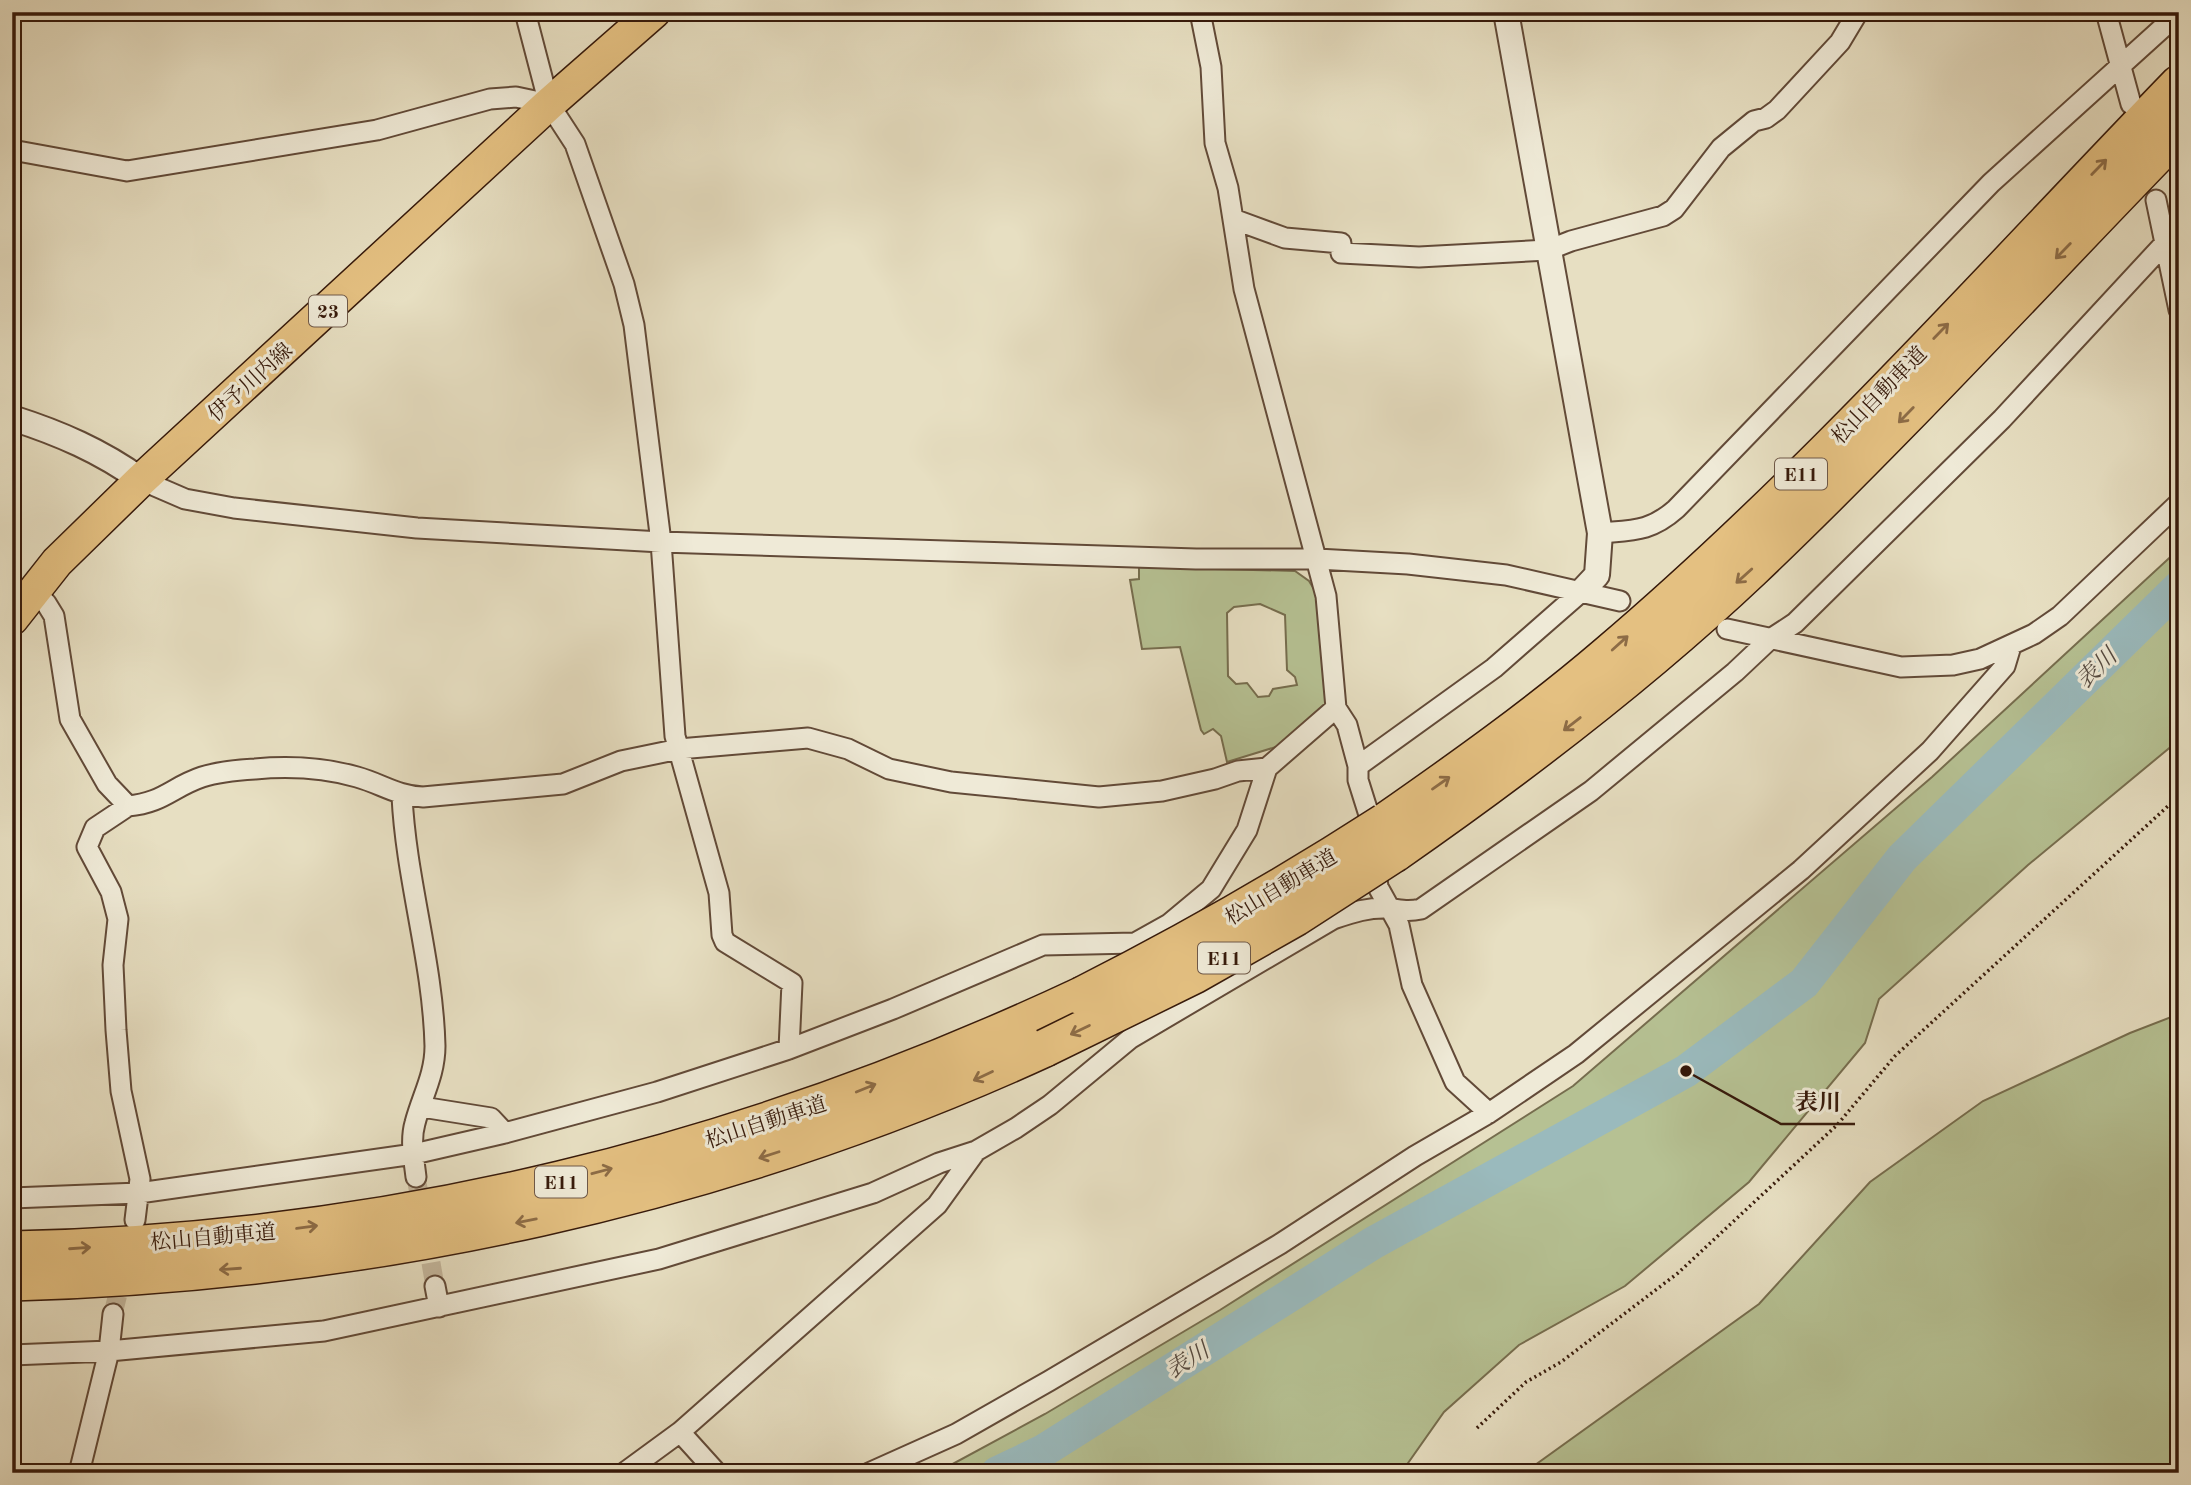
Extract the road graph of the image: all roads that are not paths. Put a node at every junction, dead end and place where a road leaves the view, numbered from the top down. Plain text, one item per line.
1 (525, 12) edge
2 (654, 12) edge
3 (1200, 12) edge
4 (1506, 12) edge
5 (1858, 12) edge
6 (2106, 12) edge
7 (2179, 13) edge
8 (2120, 67) junction
9 (2179, 84) edge
10 (549, 104) junction
11 (2131, 104) dead end
12 (2179, 132) edge
13 (12, 150) edge
14 (2156, 201) dead end
15 (1233, 219) junction
16 (2179, 228) edge
17 (2165, 244) junction
18 (1548, 250) junction
19 (2179, 310) edge
20 (12, 418) edge
21 (141, 480) junction
22 (2179, 503) edge
23 (1600, 533) junction
24 (661, 542) junction
25 (1317, 559) junction
26 (1582, 591) junction
27 (32, 592) junction
28 (1620, 601) dead end
29 (12, 620) edge
30 (1727, 629) dead end
31 (1769, 640) junction
32 (2011, 646) junction
33 (1336, 708) junction
34 (679, 749) junction
35 (1358, 766) junction
36 (1267, 768) junction
37 (402, 796) junction
38 (128, 806) junction
39 (1390, 838) junction
40 (1387, 908) junction
41 (1135, 943) junction
42 (1131, 1038) junction
43 (789, 1049) junction
44 (422, 1107) junction
45 (1489, 1113) junction
46 (505, 1133) junction
47 (976, 1151) junction
48 (414, 1154) junction
49 (416, 1177) tunnel mouth
50 (139, 1193) junction
51 (12, 1198) edge
52 (135, 1220) dead end
53 (12, 1250) edge
54 (12, 1282) edge
55 (435, 1286) tunnel mouth
56 (439, 1307) junction
57 (113, 1314) tunnel mouth
58 (108, 1351) junction
59 (12, 1355) edge
60 (680, 1432) junction
61 (79, 1473) edge
62 (624, 1473) edge
63 (717, 1473) edge
64 (869, 1473) edge

1 - 10 street
2 - 10 main road, 伊予川内線 / 23
3 - 15 street
4 - 18 street
5 - 18 street
6 - 8 street
7 - 8 street
8 - 11 street
8 - 23 street
39 -> 9 highway, 松山自動車道 / E11
10 - 13 street
10 - 21 main road, 伊予川内線 / 23
10 - 24 street
12 -> 39 highway, 松山自動車道 / E11
14 - 17 street
15 - 18 street
15 - 25 street
16 - 17 street
17 - 19 street
17 - 31 street
18 - 23 street
20 - 21 street
21 - 24 street
21 - 27 main road, 伊予川内線 / 23
22 - 32 street
23 - 26 street
24 - 25 street
24 - 34 street
25 - 26 street
25 - 33 street
26 - 28 street
26 - 35 street
27 - 29 main road, 伊予川内線 / 23
27 - 38 street
30 - 31 street
31 - 32 street
31 - 40 street
32 - 45 street
33 - 35 street
33 - 36 street
34 - 36 street
34 - 37 street
34 - 43 street
35 - 40 street
36 - 41 street
37 - 38 street
37 - 44 street
38 - 50 street
53 -> 39 highway, 松山自動車道 / E11, bridge
39 -> 54 highway, 松山自動車道 / E11, bridge
40 - 42 street
40 - 45 street
41 - 42 street
41 - 43 street
42 - 47 street
43 - 46 street
44 - 46 street
44 - 48 street
45 - 64 street
46 - 48 street
47 - 56 street
47 - 60 street
48 - 49 street
48 - 50 street
50 - 51 street
50 - 52 street
55 - 56 street
56 - 58 street
57 - 58 street
58 - 59 street
58 - 61 street
60 - 62 street
60 - 63 street

